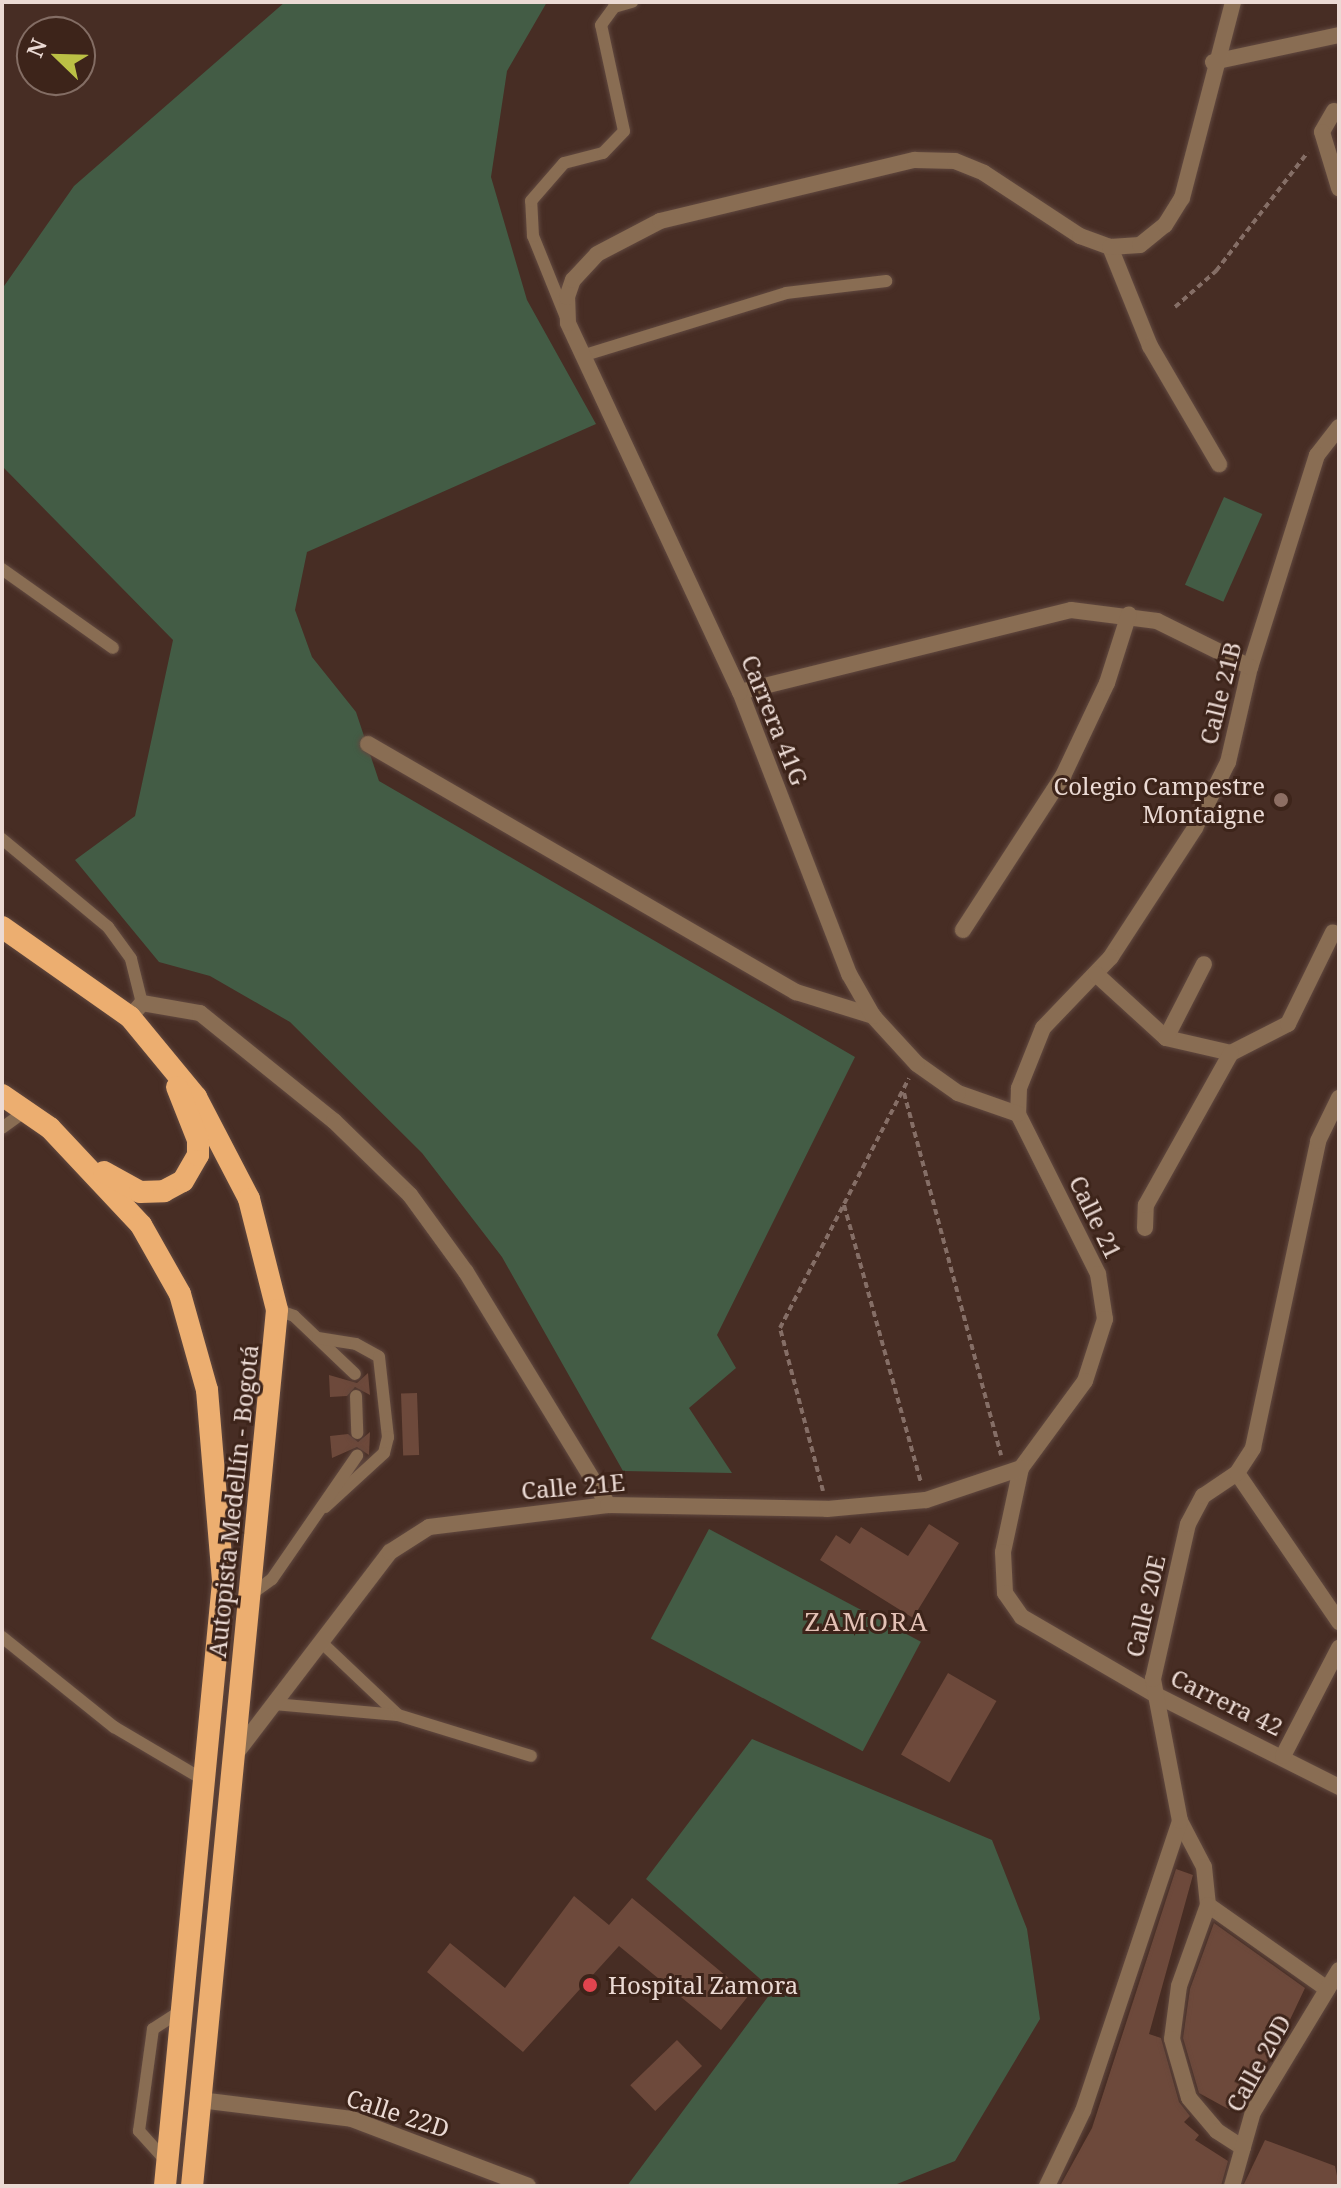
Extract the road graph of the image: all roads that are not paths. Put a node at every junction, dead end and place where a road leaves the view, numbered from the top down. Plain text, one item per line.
1 (632, 2) edge
2 (1233, 2) edge
3 (1339, 35) edge
4 (1213, 62) junction
5 (1334, 111) dead end
6 (1339, 188) edge
7 (1110, 247) junction
8 (886, 281) dead end
9 (568, 323) junction
10 (585, 355) junction
11 (1339, 427) edge
12 (1219, 464) dead end
13 (2, 569) edge
14 (1129, 614) junction
15 (113, 648) dead end
16 (1250, 667) junction
17 (740, 692) junction
18 (368, 744) dead end
19 (2, 839) edge
20 (2, 927) edge
21 (963, 930) dead end
22 (1333, 932) dead end
23 (1204, 964) dead end
24 (1096, 974) junction
25 (136, 1010) junction
26 (873, 1016) junction
27 (1166, 1038) junction
28 (163, 1051) junction
29 (1231, 1053) junction
30 (2, 1095) edge
31 (1339, 1098) edge
32 (25, 1111) junction
33 (1018, 1114) junction
34 (2, 1128) edge
35 (75, 1155) junction
36 (1145, 1228) dead end
37 (277, 1310) junction
38 (318, 1338) junction
39 (355, 1374) dead end
40 (356, 1396) dead end
41 (357, 1433) dead end
42 (357, 1456) dead end
43 (1014, 1471) junction
44 (1237, 1473) junction
45 (608, 1505) junction
46 (325, 1507) junction
47 (250, 1595) junction
48 (1339, 1622) edge
49 (2, 1637) edge
50 (321, 1642) junction
51 (1339, 1648) edge
52 (1156, 1695) junction
53 (274, 1704) junction
54 (398, 1715) junction
55 (531, 1756) dead end
56 (1283, 1756) junction
57 (233, 1758) junction
58 (204, 1780) junction
59 (1339, 1787) edge
60 (1180, 1821) junction
61 (1208, 1905) junction
62 (1339, 1970) edge
63 (1327, 1989) junction
64 (182, 2010) junction
65 (200, 2100) junction
66 (1243, 2148) junction
67 (168, 2163) junction
68 (165, 2186) edge
69 (192, 2186) edge
70 (528, 2186) edge
71 (1047, 2186) edge
72 (1232, 2186) edge

1 - 9 lane
2 - 4 street
3 - 4 street
4 - 7 street
5 - 6 street
7 - 9 street
7 - 12 street
8 - 10 lane
9 - 10 street, Carrera 41G
10 - 17 street, Carrera 41G
11 - 16 street, Calle 21B
13 - 15 lane
14 - 16 street
14 - 17 street
14 - 21 street
16 - 24 street, Calle 21B
17 - 26 street, Carrera 41G
18 - 26 street
19 - 25 lane
20 - 25 highway, Autopista Medellín - Bogotá
22 - 29 street
23 - 27 street
24 - 27 street
24 - 33 street, Calle 21B
25 - 28 highway, Autopista Medellín - Bogotá
25 - 45 street
26 - 33 street, Carrera 41G
27 - 29 street
28 - 35 highway
28 - 37 highway, Autopista Medellín - Bogotá
29 - 36 street
30 - 32 highway, Autopista Medellín - Bogotá
31 - 44 street, Calle 20E
32 - 34 lane
32 - 35 highway, Autopista Medellín - Bogotá
33 - 43 street, Calle 21
35 - 58 highway, Autopista Medellín - Bogotá
37 - 38 lane
37 - 47 highway, Autopista Medellín - Bogotá
38 - 39 lane
38 - 46 lane
40 - 41 lane
42 - 46 lane
43 - 45 street, Calle 21E
43 - 52 street, Carrera 42
44 - 48 street
44 - 52 street, Calle 20E
45 - 50 street, Calle 21E
46 - 47 lane
47 - 57 highway, Autopista Medellín - Bogotá
49 - 58 lane
50 - 53 street, Calle 21E
50 - 54 lane
51 - 56 street
52 - 56 street, Carrera 42
52 - 60 street, Calle 20E
53 - 54 lane
53 - 57 street, Calle 21E
54 - 55 lane
56 - 59 street, Carrera 42
57 - 65 highway, Autopista Medellín - Bogotá
58 - 64 highway, Autopista Medellín - Bogotá
60 - 61 street
60 - 71 street, Calle 20E
61 - 63 street
61 - 66 street
62 - 63 street, Calle 20D
63 - 66 street, Calle 20D
64 - 67 highway, Autopista Medellín - Bogotá
64 - 67 lane
65 - 69 highway, Autopista Medellín - Bogotá
65 - 70 street, Calle 22D
66 - 72 street, Calle 20D
67 - 68 highway, Autopista Medellín - Bogotá

